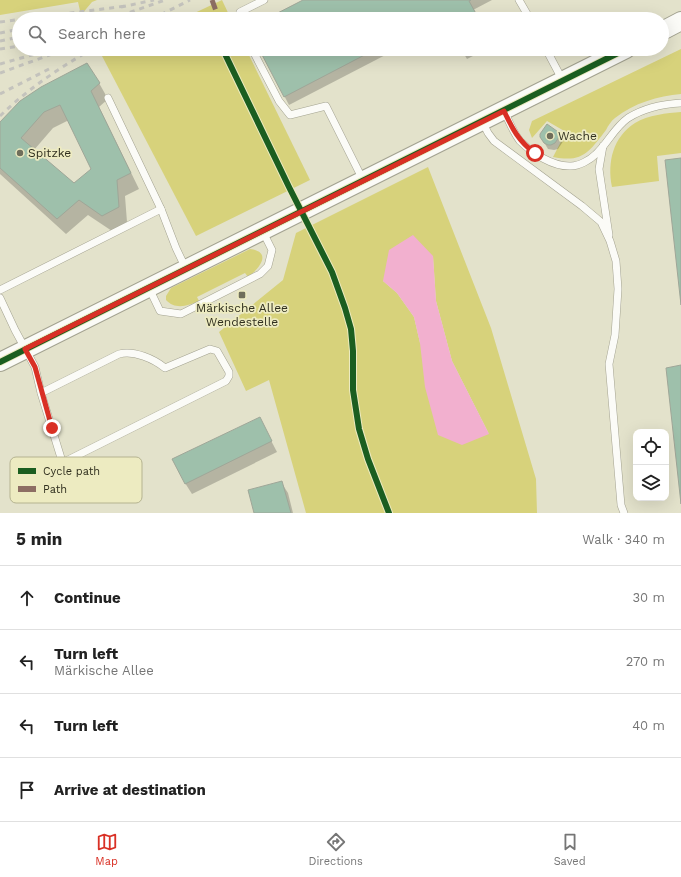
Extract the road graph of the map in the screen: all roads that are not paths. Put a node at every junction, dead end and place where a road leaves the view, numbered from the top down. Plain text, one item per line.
1 (264, 0) edge
2 (519, 0) edge
3 (240, 12) edge
4 (526, 12) edge
5 (681, 21) edge
6 (669, 27) edge
7 (256, 56) edge
8 (550, 56) edge
9 (612, 56) edge
10 (563, 81) junction
11 (108, 98) dead end
12 (681, 103) edge
13 (504, 111) junction
14 (482, 121) junction
15 (603, 146) junction
16 (363, 180) junction
17 (162, 209) junction
18 (262, 231) junction
19 (610, 241) junction
20 (186, 269) junction
21 (148, 288) junction
22 (0, 290) edge
23 (0, 298) edge
24 (25, 349) junction
25 (0, 362) edge
26 (41, 394) junction
27 (61, 457) edge
28 (74, 457) edge
29 (624, 513) edge

1 - 3 lane
2 - 4 lane
5 - 6 street
7 - 16 lane
8 - 10 lane
9 - 10 street
10 - 13 street
11 - 17 lane
12 - 15 lane
13 - 14 street
13 - 15 lane
14 - 16 street
14 - 19 lane
15 - 19 lane
16 - 18 street
17 - 20 lane
17 - 22 lane
18 - 20 street
18 - 21 lane
19 - 29 lane
20 - 21 street
21 - 24 street
23 - 24 lane
24 - 25 street
24 - 26 lane
26 - 27 lane
26 - 28 lane

